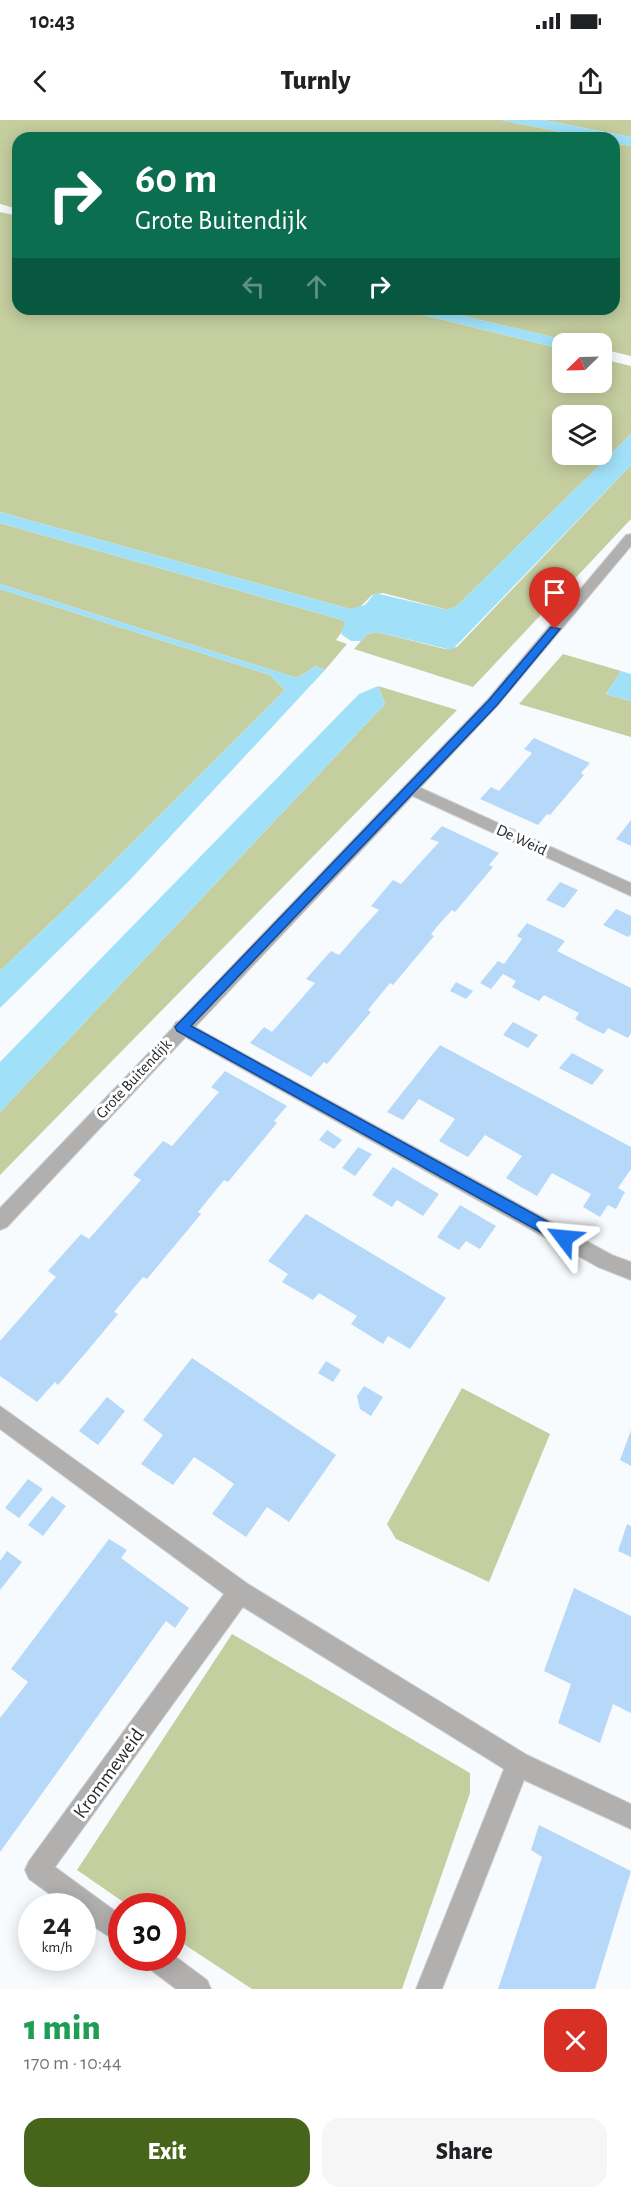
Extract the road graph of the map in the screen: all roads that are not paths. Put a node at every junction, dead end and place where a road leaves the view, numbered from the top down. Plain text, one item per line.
1 (631, 538) edge
2 (412, 789) junction
3 (631, 890) edge
4 (182, 1027) junction
5 (0, 1221) edge
6 (631, 1271) edge
7 (0, 1416) edge
8 (240, 1592) junction
9 (518, 1764) junction
10 (631, 1818) edge
11 (108, 1922) edge
12 (174, 1971) edge
13 (198, 1989) edge
14 (429, 1989) edge

1 - 2 street, Grote Buitendijk
2 - 3 street, De Weid
2 - 4 street, Grote Buitendijk
4 - 5 street, Grote Buitendijk
4 - 6 street
7 - 8 street
8 - 9 street
8 - 11 street, Krommeweid
9 - 10 street
9 - 14 street
12 - 13 street

